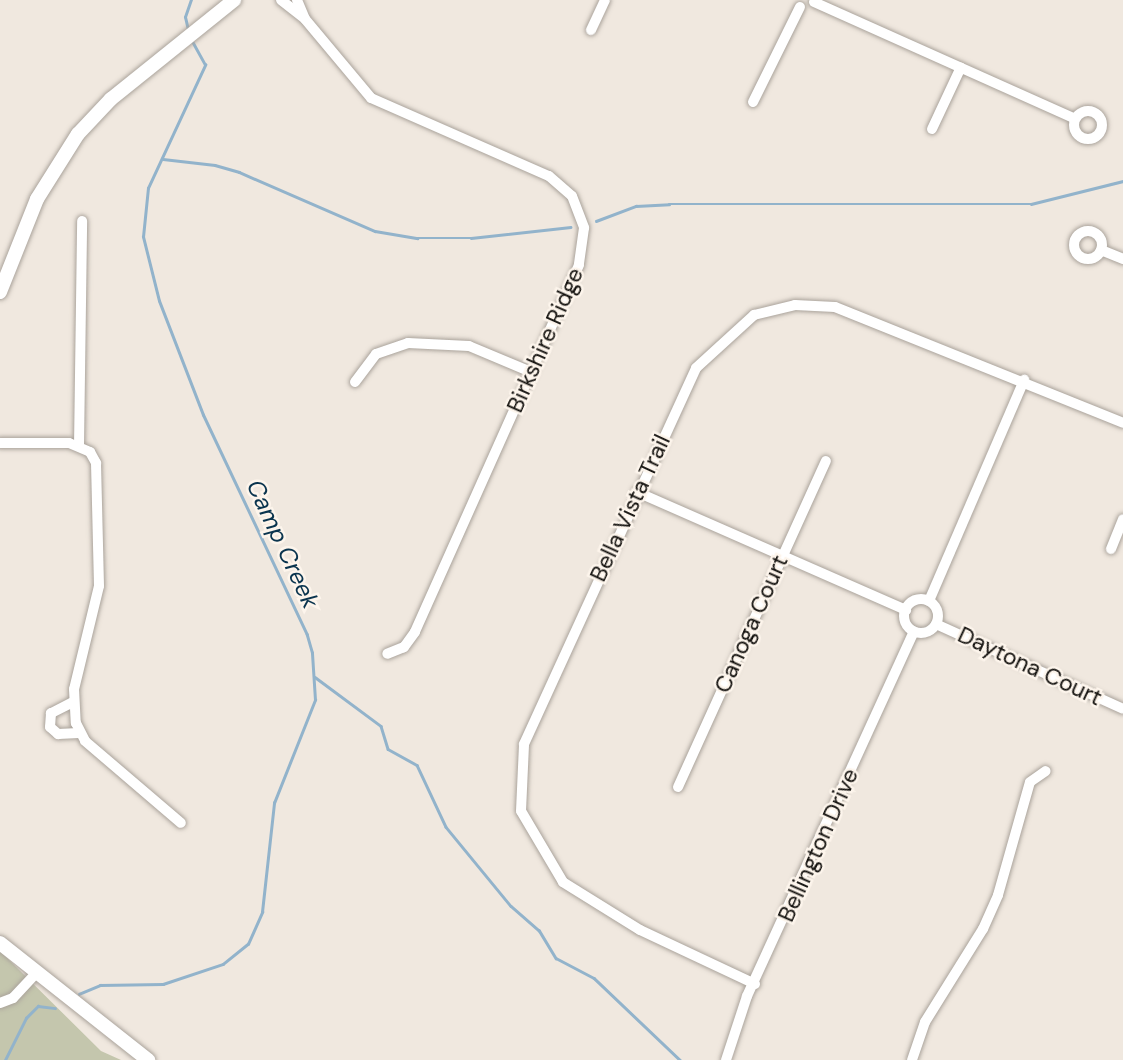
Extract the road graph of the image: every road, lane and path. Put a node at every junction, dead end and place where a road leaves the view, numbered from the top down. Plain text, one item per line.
1 (234, 0) edge
2 (281, 0) edge
3 (297, 0) edge
4 (605, 0) edge
5 (814, 1) edge
6 (797, 4) edge
7 (305, 19) junction
8 (591, 30) dead end
9 (961, 67) junction
10 (753, 102) dead end
11 (1075, 119) dead end
12 (932, 128) dead end
13 (82, 221) dead end
14 (1101, 250) dead end
15 (1123, 260) edge
16 (0, 292) edge
17 (531, 372) junction
18 (1024, 380) junction
19 (355, 382) dead end
20 (1123, 423) edge
21 (0, 443) edge
22 (79, 446) junction
23 (826, 461) dead end
24 (637, 492) junction
25 (1123, 519) edge
26 (1111, 549) dead end
27 (782, 553) junction
28 (929, 601) junction
29 (906, 610) junction
30 (936, 624) junction
31 (914, 631) junction
32 (387, 654) dead end
33 (73, 702) junction
34 (1123, 709) edge
35 (79, 733) junction
36 (1046, 771) dead end
37 (678, 787) dead end
38 (181, 823) dead end
39 (0, 943) edge
40 (36, 973) junction
41 (755, 984) junction
42 (0, 1003) edge
43 (148, 1060) edge
44 (726, 1060) edge
45 (912, 1060) edge

1 - 16 street
2 - 7 street, Birkshire Ridge
3 - 7 street, Birkshire Ridge
4 - 8 street
5 - 6 street
5 - 9 street
6 - 10 street
7 - 17 street, Birkshire Ridge
9 - 11 street
9 - 12 street
13 - 22 street
14 - 15 street
17 - 19 street
17 - 32 street, Birkshire Ridge
18 - 20 street, Bella Vista Trail
18 - 24 street, Bella Vista Trail
18 - 28 street
21 - 22 street
22 - 33 street
23 - 27 street, Canoga Court
24 - 27 street
24 - 41 street, Bella Vista Trail
25 - 26 street
27 - 29 street
27 - 37 street, Canoga Court
28 - 29 street
28 - 30 street
29 - 31 street
30 - 31 street
30 - 34 street, Daytona Court
31 - 41 street, Bellington Drive
33 - 35 street
33 - 35 street
35 - 38 street
36 - 45 street
39 - 40 street
40 - 42 street
40 - 43 street
41 - 44 street, Bellington Drive

